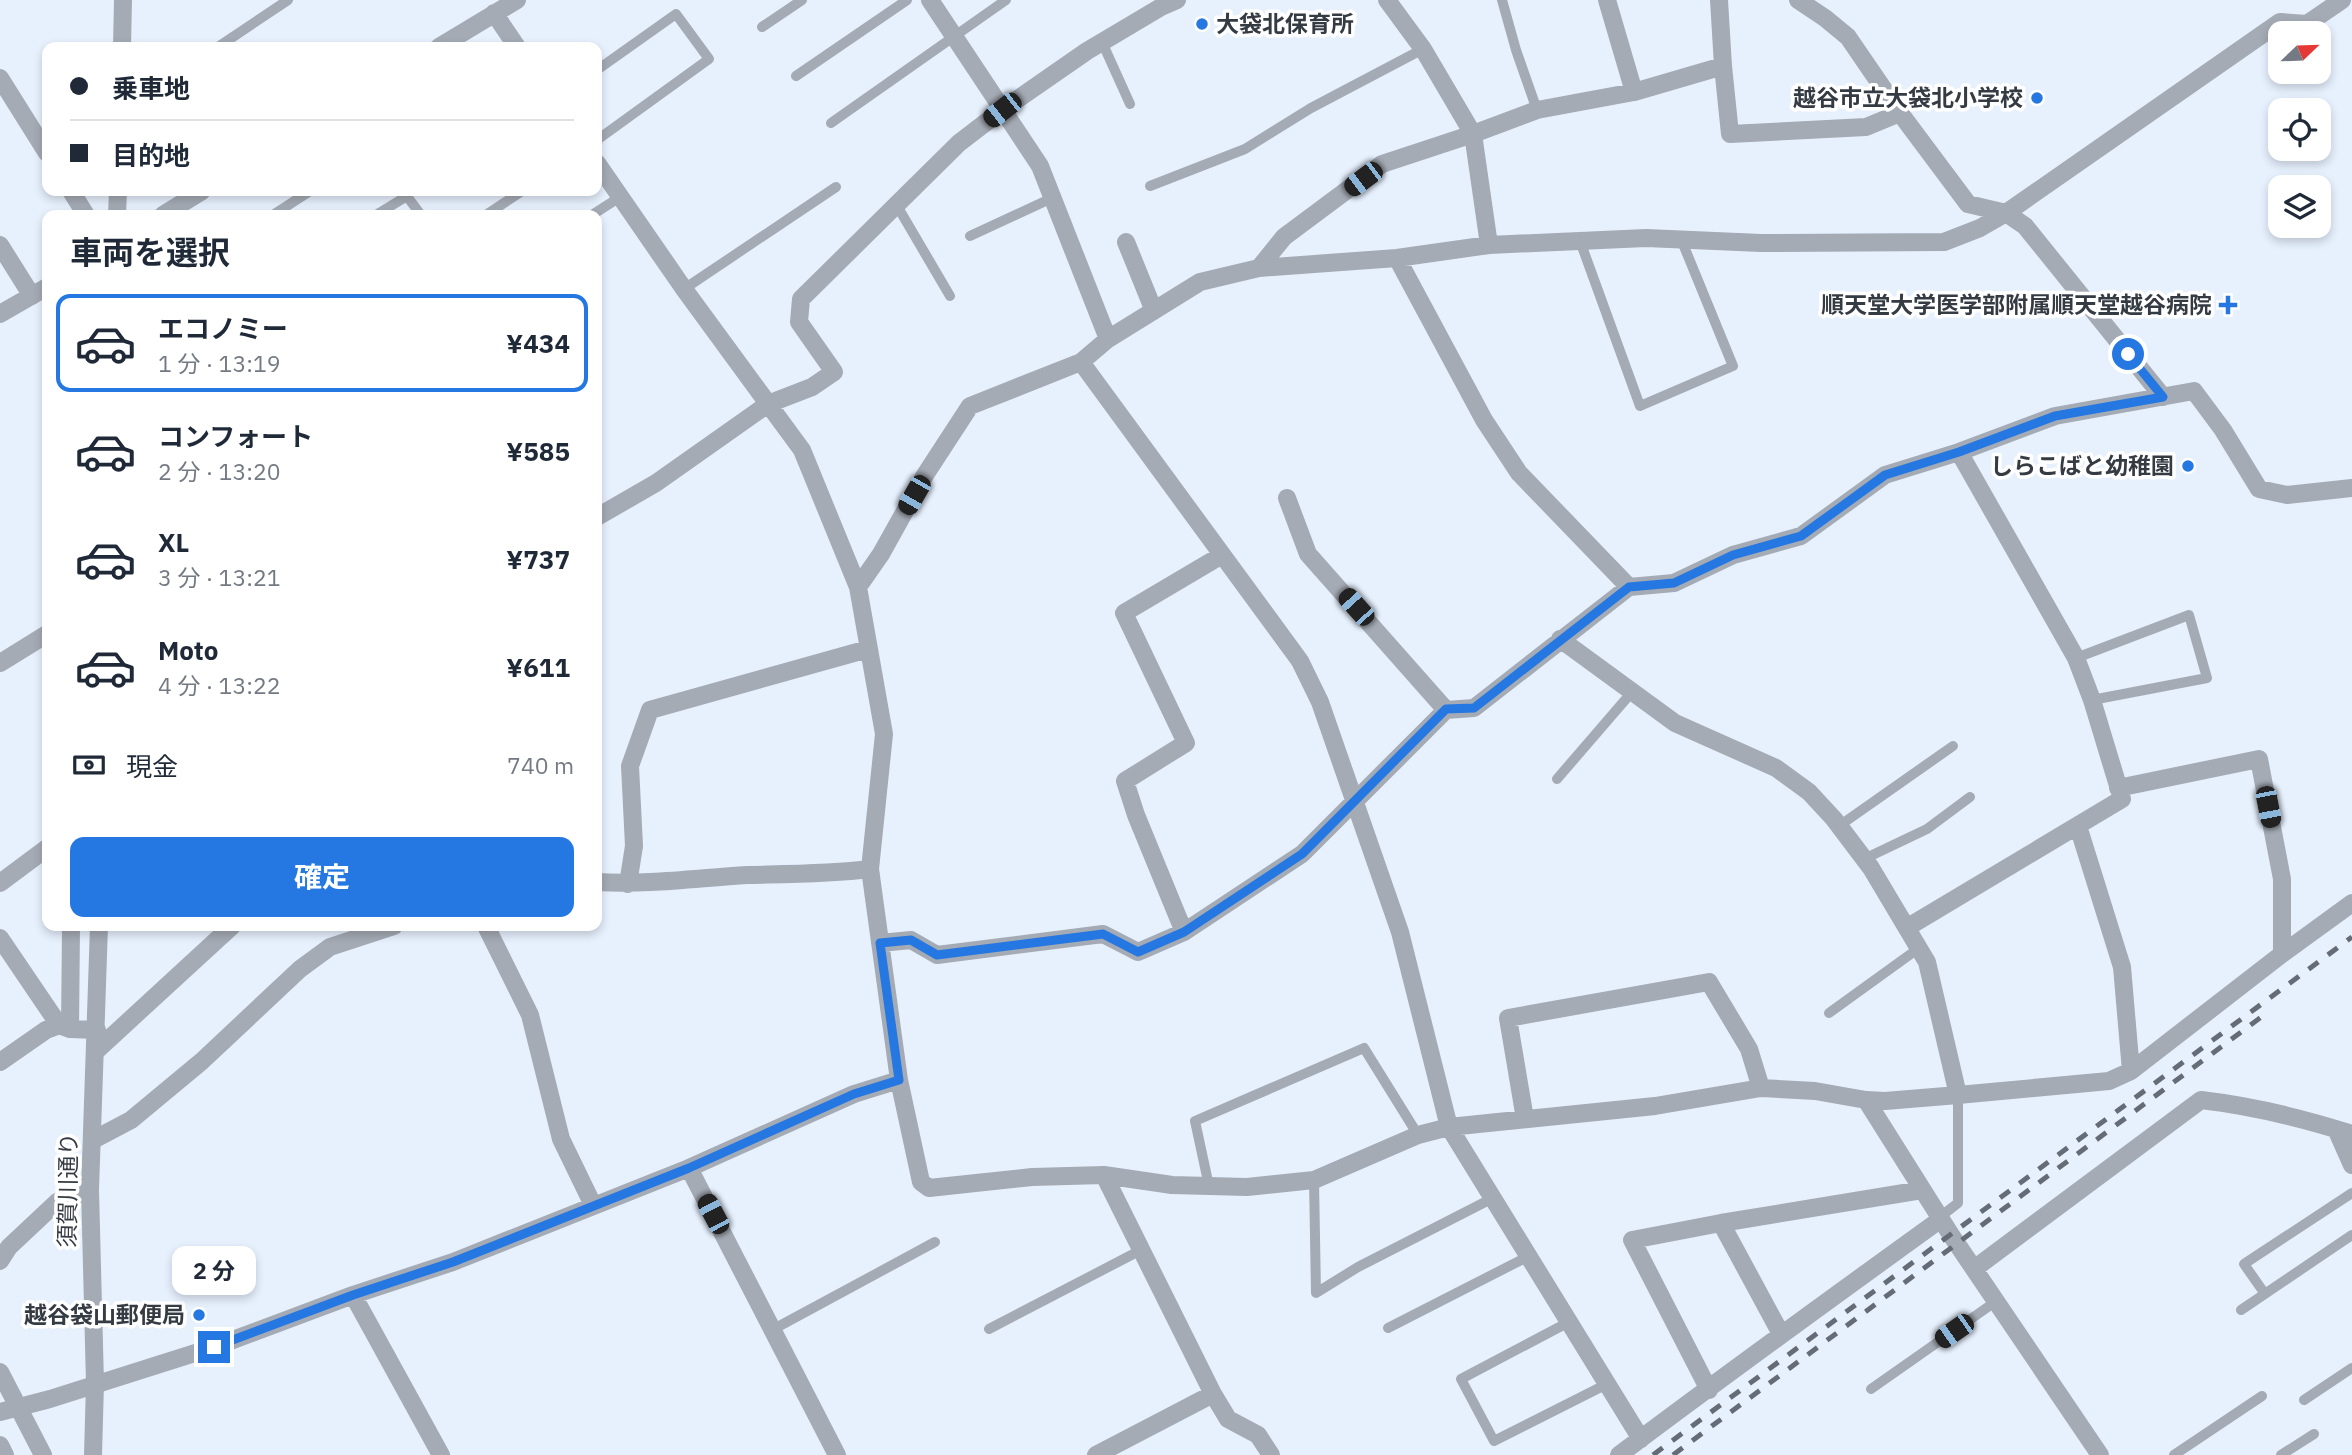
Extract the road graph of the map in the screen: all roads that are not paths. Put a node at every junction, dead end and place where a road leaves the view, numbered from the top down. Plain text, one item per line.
1 (123, 0) edge
2 (288, 0) edge
3 (517, 0) edge
4 (802, 0) edge
5 (907, 0) edge
6 (930, 0) edge
7 (1006, 0) edge
8 (1177, 0) edge
9 (1387, 0) edge
10 (1502, 0) edge
11 (1607, 0) edge
12 (1719, 0) edge
13 (1798, 0) edge
14 (2342, 0) edge
15 (494, 13) junction
16 (762, 27) dead end
17 (954, 37) junction
18 (122, 42) edge
19 (225, 42) edge
20 (447, 42) edge
21 (514, 42) edge
22 (1101, 43) junction
23 (1423, 49) junction
24 (602, 66) edge
25 (1723, 66) junction
26 (796, 76) dead end
27 (0, 78) edge
28 (1634, 92) junction
29 (1130, 104) dead end
30 (1002, 110) junction
31 (1537, 110) junction
32 (1900, 113) junction
33 (831, 123) dead end
34 (1473, 134) junction
35 (602, 136) edge
36 (42, 145) edge
37 (602, 170) edge
38 (1150, 186) dead end
39 (836, 187) dead end
40 (302, 196) edge
41 (401, 196) edge
42 (514, 196) edge
43 (620, 197) junction
44 (1052, 198) junction
45 (896, 204) junction
46 (281, 210) edge
47 (383, 210) edge
48 (494, 210) edge
49 (600, 210) edge
50 (2006, 213) junction
51 (970, 236) dead end
52 (1681, 239) junction
53 (1580, 241) junction
54 (1126, 242) dead end
55 (0, 245) edge
56 (1489, 245) junction
57 (1397, 258) junction
58 (1259, 268) junction
59 (684, 289) junction
60 (40, 291) edge
61 (950, 296) dead end
62 (1154, 311) junction
63 (0, 314) edge
64 (1108, 339) junction
65 (1081, 362) junction
66 (2163, 397) junction
67 (768, 404) junction
68 (1959, 452) junction
69 (2352, 488) edge
70 (1287, 498) dead end
71 (602, 514) edge
72 (1222, 555) junction
73 (858, 587) junction
74 (1629, 587) junction
75 (42, 637) edge
76 (1560, 639) junction
77 (868, 649) junction
78 (2076, 658) junction
79 (0, 663) edge
80 (1632, 692) junction
81 (2092, 700) junction
82 (1446, 709) junction
83 (1954, 746) dead end
84 (1557, 779) dead end
85 (2118, 788) junction
86 (1970, 797) dead end
87 (1354, 802) junction
88 (1839, 826) junction
89 (2078, 826) junction
90 (42, 852) edge
91 (1864, 859) junction
92 (870, 869) junction
93 (602, 882) edge
94 (0, 883) edge
95 (628, 884) junction
96 (2352, 903) edge
97 (1908, 927) junction
98 (71, 931) edge
99 (99, 931) edge
100 (227, 931) edge
101 (379, 931) edge
102 (488, 931) edge
103 (1184, 932) junction
104 (0, 938) edge
105 (880, 943) junction
106 (1919, 948) junction
107 (2282, 954) junction
108 (1829, 1013) dead end
109 (65, 1027) junction
110 (97, 1030) junction
111 (96, 1051) junction
112 (0, 1062) edge
113 (2131, 1071) junction
114 (899, 1080) junction
115 (1761, 1088) junction
116 (1958, 1095) junction
117 (1866, 1100) junction
118 (1525, 1119) junction
119 (1449, 1127) junction
120 (2344, 1131) edge
121 (1418, 1135) junction
122 (93, 1140) junction
123 (2352, 1165) edge
124 (689, 1168) junction
125 (1104, 1175) junction
126 (1314, 1180) junction
127 (1209, 1186) junction
128 (90, 1190) junction
129 (1922, 1190) junction
130 (2352, 1193) edge
131 (1493, 1198) junction
132 (593, 1205) junction
133 (1941, 1218) junction
134 (1721, 1223) junction
135 (2352, 1235) edge
136 (935, 1242) dead end
137 (1142, 1250) junction
138 (1529, 1256) junction
139 (0, 1261) edge
140 (1974, 1269) junction
141 (2265, 1294) junction
142 (353, 1295) junction
143 (1996, 1302) junction
144 (2241, 1310) dead end
145 (1569, 1322) junction
146 (1388, 1328) dead end
147 (989, 1329) dead end
148 (772, 1330) junction
149 (1781, 1334) junction
150 (2352, 1368) edge
151 (0, 1372) edge
152 (95, 1383) junction
153 (1607, 1384) junction
154 (1871, 1389) dead end
155 (1709, 1390) junction
156 (1213, 1394) junction
157 (2262, 1396) dead end
158 (2304, 1400) dead end
159 (19, 1406) junction
160 (0, 1412) edge
161 (2314, 1434) dead end
162 (1640, 1439) junction
163 (0, 1445) edge
164 (5, 1455) edge
165 (43, 1455) edge
166 (93, 1455) edge
167 (441, 1455) edge
168 (837, 1455) edge
169 (1096, 1455) edge
170 (1271, 1455) edge
171 (1619, 1455) edge
172 (2100, 1455) edge
173 (2174, 1455) edge
174 (2281, 1455) edge

1 - 18 street
2 - 19 lane
3 - 15 street
4 - 16 lane
5 - 26 lane
6 - 17 street
7 - 17 lane
8 - 22 street
9 - 23 street
10 - 31 lane
11 - 28 street
12 - 25 street
13 - 32 street
14 - 50 street
15 - 20 street
15 - 21 street
17 - 30 street
17 - 33 lane
22 - 29 lane
22 - 30 street
23 - 34 street
23 - 38 lane
24 - 35 lane
25 - 28 street
25 - 32 street
27 - 36 street
28 - 31 street
30 - 44 street
30 - 45 street
31 - 34 street
32 - 50 street
34 - 56 street
34 - 58 street
37 - 43 street
39 - 59 lane
40 - 46 lane
41 - 47 lane
42 - 48 lane
43 - 49 lane
43 - 59 street
44 - 51 lane
44 - 64 street
45 - 61 lane
45 - 67 street
50 - 52 street
50 - 66 street
52 - 53 street
52 - 53 lane
53 - 56 street
54 - 62 street
55 - 60 street
56 - 57 street
57 - 58 street
57 - 74 street
58 - 62 street
59 - 67 street
60 - 63 street
62 - 64 street
64 - 65 street
65 - 72 street
65 - 73 street
66 - 68 street
66 - 69 street
67 - 71 street
67 - 73 street
68 - 74 street
68 - 78 street
70 - 82 street
72 - 87 street
72 - 103 street
73 - 77 street
74 - 76 street
75 - 79 street
76 - 80 street
76 - 82 street
77 - 92 street
77 - 95 street
78 - 81 street
78 - 81 lane
80 - 84 lane
80 - 88 street
81 - 85 street
82 - 87 street
83 - 88 lane
85 - 89 street
85 - 107 street
86 - 91 lane
87 - 103 street
87 - 119 street
88 - 91 street
89 - 97 street
89 - 113 street
90 - 94 street
91 - 97 street
92 - 95 street
92 - 105 street
93 - 95 street
96 - 107 street
97 - 106 street
98 - 109 street
99 - 110 street, 須賀川通り
100 - 111 street
101 - 122 street
102 - 132 street
103 - 105 street
104 - 109 street
105 - 114 street
106 - 108 lane
106 - 116 street
107 - 113 street
109 - 110 street
109 - 112 street
110 - 111 street, 須賀川通り
111 - 122 street, 須賀川通り
113 - 116 street
114 - 124 street
114 - 125 street
115 - 117 street
115 - 118 street
115 - 118 street
116 - 117 street
116 - 133 lane
117 - 129 street
118 - 119 street
119 - 121 street
119 - 131 street
120 - 123 street
120 - 140 street
121 - 126 street
121 - 127 lane
122 - 128 street, 須賀川通り
124 - 132 street
124 - 148 street
125 - 127 street
125 - 137 street
126 - 127 street
126 - 131 lane
128 - 139 street
128 - 152 street, 須賀川通り
129 - 133 street
129 - 134 street
130 - 141 lane
131 - 138 street
132 - 142 street
133 - 140 street
133 - 149 street
134 - 149 street
134 - 155 street
135 - 141 lane
136 - 148 lane
137 - 147 lane
137 - 156 street
138 - 145 street
138 - 146 lane
140 - 143 street
141 - 144 lane
142 - 152 street
142 - 167 street
143 - 154 lane
143 - 172 street
145 - 153 street
145 - 153 lane
148 - 168 street
149 - 155 street
150 - 158 lane
151 - 159 street
152 - 159 street
152 - 166 street, 須賀川通り
153 - 162 street
155 - 162 street
156 - 169 street
156 - 170 street
157 - 173 lane
159 - 160 street
159 - 165 street
161 - 174 lane
162 - 171 street
163 - 164 street

